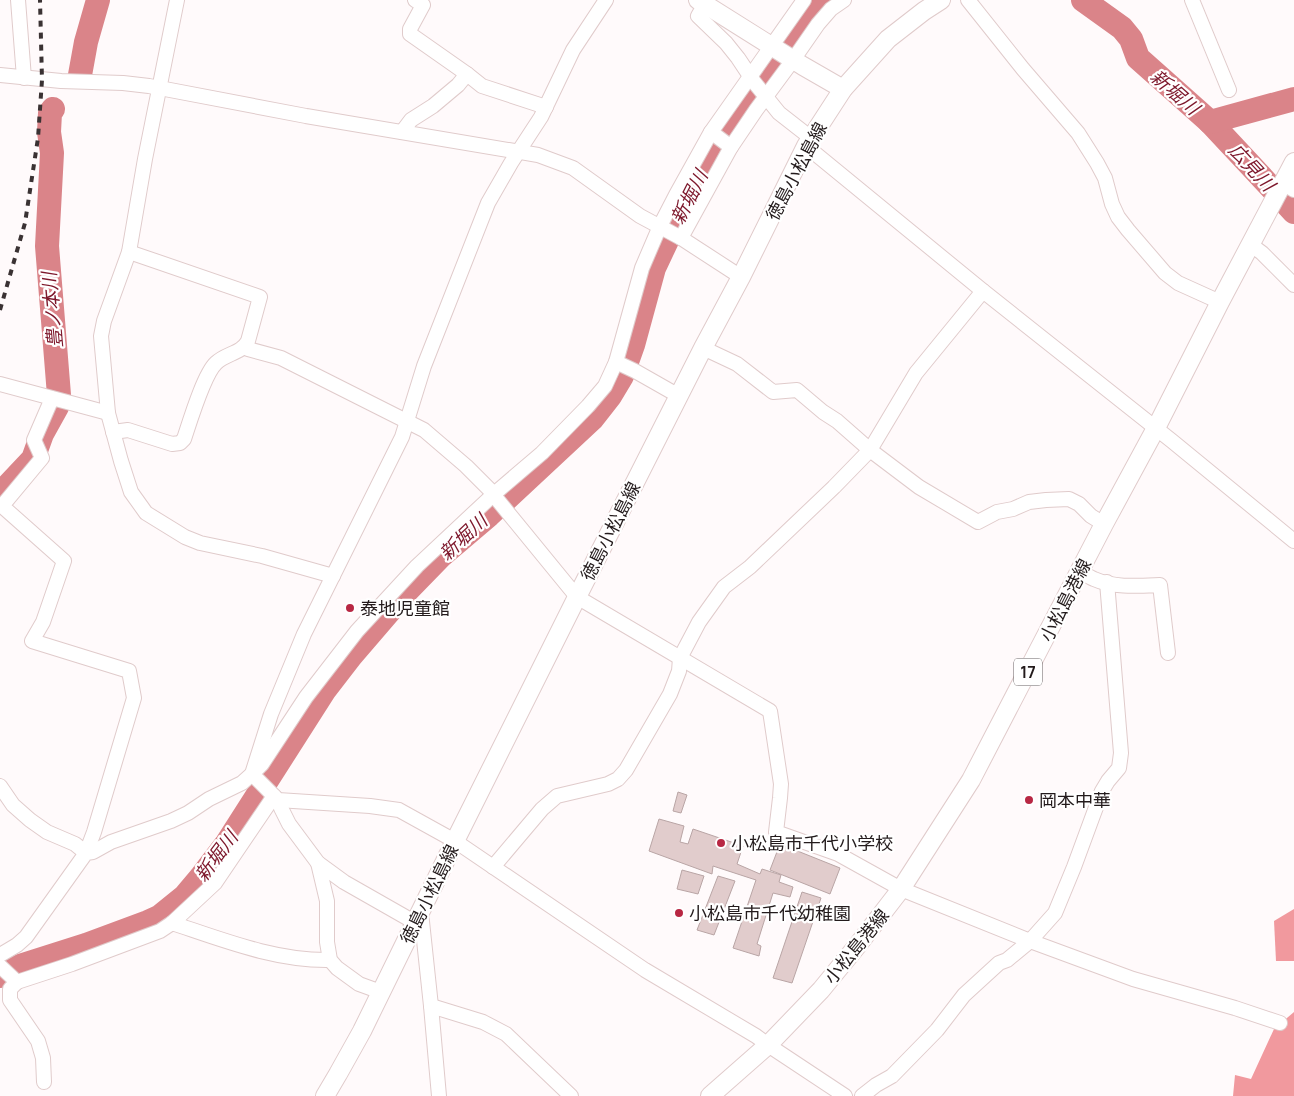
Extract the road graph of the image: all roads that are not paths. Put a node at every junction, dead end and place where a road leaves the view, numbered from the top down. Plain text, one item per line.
1 (18, 0) edge
2 (177, 0) edge
3 (415, 0) edge
4 (606, 0) edge
5 (804, 0) edge
6 (844, 0) edge
7 (941, 0) edge
8 (968, 0) edge
9 (1192, 0) edge
10 (702, 2) edge
11 (773, 47) junction
12 (791, 59) junction
13 (468, 74) junction
14 (0, 76) edge
15 (24, 78) junction
16 (758, 87) junction
17 (158, 88) junction
18 (843, 89) junction
19 (1229, 90) dead end
20 (546, 107) junction
21 (402, 132) junction
22 (713, 134) junction
23 (809, 142) junction
24 (729, 146) junction
25 (520, 151) junction
26 (1294, 162) edge
27 (1283, 190) edge
28 (670, 232) junction
29 (1250, 244) junction
30 (128, 252) junction
31 (741, 277) junction
32 (1294, 285) edge
33 (983, 291) junction
34 (1220, 302) junction
35 (245, 346) junction
36 (703, 348) junction
37 (618, 363) junction
38 (0, 384) edge
39 (679, 396) junction
40 (57, 399) junction
41 (108, 413) junction
42 (408, 421) junction
43 (1156, 428) junction
44 (113, 432) junction
45 (870, 450) junction
46 (495, 496) junction
47 (1104, 524) junction
48 (1294, 541) edge
49 (1080, 571) junction
50 (333, 576) junction
51 (1107, 582) junction
52 (577, 597) junction
53 (1168, 653) dead end
54 (680, 658) junction
55 (254, 777) junction
56 (0, 786) edge
57 (274, 797) junction
58 (455, 841) junction
59 (86, 853) junction
60 (318, 863) junction
61 (493, 867) junction
62 (901, 889) junction
63 (418, 917) junction
64 (172, 924) junction
65 (1030, 941) junction
66 (0, 955) edge
67 (330, 960) junction
68 (0, 966) edge
69 (16, 981) junction
70 (381, 992) junction
71 (431, 1006) junction
72 (1280, 1023) dead end
73 (768, 1045) junction
74 (44, 1082) dead end
75 (325, 1096) edge
76 (439, 1096) edge
77 (571, 1096) edge
78 (710, 1096) edge
79 (845, 1096) edge
80 (862, 1096) edge

1 - 15 street
2 - 17 street
3 - 13 street
4 - 20 street
5 - 11 street
6 - 12 street
7 - 18 main road, 徳島小松島線
8 - 34 street
9 - 19 street
10 - 11 main road
10 - 16 street
11 - 12 main road
11 - 16 street
12 - 16 street
12 - 18 main road
13 - 20 street
13 - 21 street
14 - 15 street
15 - 17 street
16 - 22 street
16 - 23 street
16 - 24 street
17 - 21 street
17 - 30 street
18 - 23 main road, 徳島小松島線
20 - 25 street
21 - 25 street
22 - 24 street
22 - 28 street
23 - 31 main road, 徳島小松島線
23 - 33 street
24 - 28 street
25 - 28 street
25 - 42 street
26 - 27 main road, 小松島港線 / 17
27 - 29 main road, 小松島港線 / 17
28 - 31 street
28 - 37 street
29 - 32 street
29 - 34 main road, 小松島港線 / 17
30 - 35 street
30 - 41 street
31 - 36 main road, 徳島小松島線
33 - 43 street
33 - 45 street
34 - 43 main road, 小松島港線 / 17
35 - 42 street
35 - 44 street
36 - 39 main road, 徳島小松島線
36 - 45 street
37 - 39 street
37 - 46 street
38 - 40 street
39 - 52 main road, 徳島小松島線
40 - 41 street
40 - 59 street
41 - 44 street
42 - 46 street
42 - 50 street
43 - 47 main road, 小松島港線 / 17
43 - 48 street
44 - 50 street
45 - 47 street
45 - 54 street
46 - 52 street
46 - 55 street
47 - 49 main road, 小松島港線 / 17
49 - 51 street
49 - 62 main road, 小松島港線 / 17
50 - 55 street
51 - 53 street
51 - 65 street
52 - 54 street
52 - 58 main road, 徳島小松島線
54 - 61 street
54 - 62 street
55 - 57 street
55 - 59 street
56 - 59 street
57 - 58 street
57 - 60 street
57 - 64 street
58 - 61 street
58 - 63 main road, 徳島小松島線
59 - 66 street
60 - 63 street
60 - 67 street
61 - 73 street
62 - 65 street
62 - 73 main road, 小松島港線 / 17
63 - 70 main road, 徳島小松島線
63 - 71 street
64 - 67 street
64 - 69 street
65 - 72 street
65 - 80 street
67 - 70 street
68 - 69 street
69 - 74 street
70 - 75 main road, 徳島小松島線
71 - 76 street
71 - 77 street
73 - 78 main road, 小松島港線 / 17
73 - 79 street

